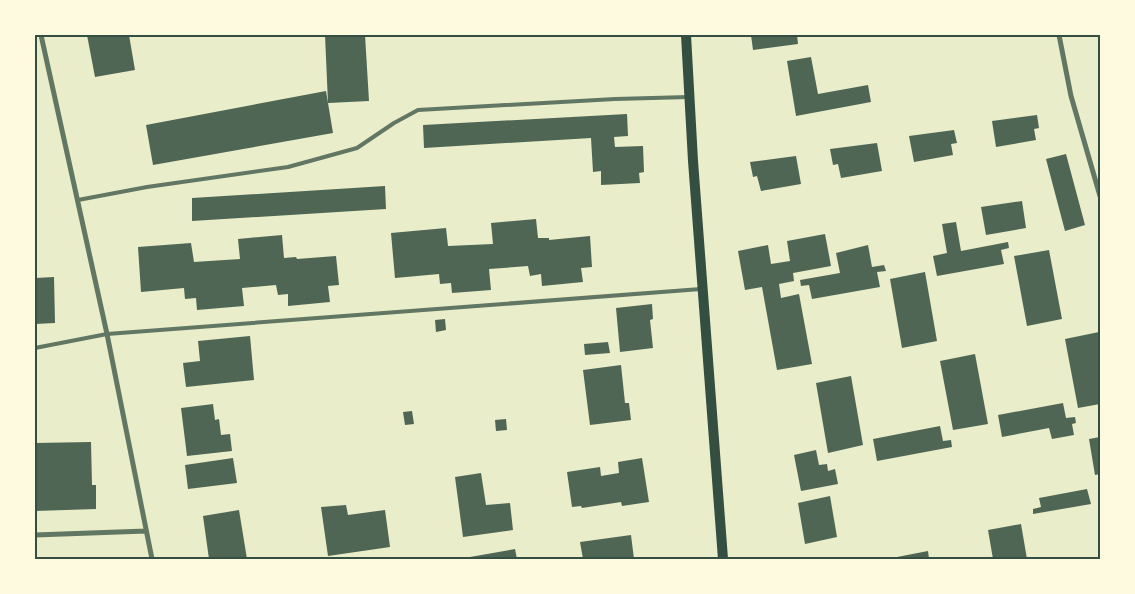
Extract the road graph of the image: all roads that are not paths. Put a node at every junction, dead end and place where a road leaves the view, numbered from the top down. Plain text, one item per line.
1 (41, 35) edge
2 (686, 35) edge
3 (1059, 35) edge
4 (690, 97) junction
5 (1100, 195) edge
6 (78, 200) junction
7 (703, 288) junction
8 (107, 334) junction
9 (35, 348) edge
10 (146, 531) junction
11 (35, 535) edge
12 (152, 559) edge
13 (723, 559) edge

1 - 6 street
2 - 4 main road
3 - 5 street
4 - 6 lane
4 - 7 main road
6 - 8 street
7 - 8 lane
7 - 13 main road
8 - 9 lane
8 - 10 street
10 - 11 street
10 - 12 street

